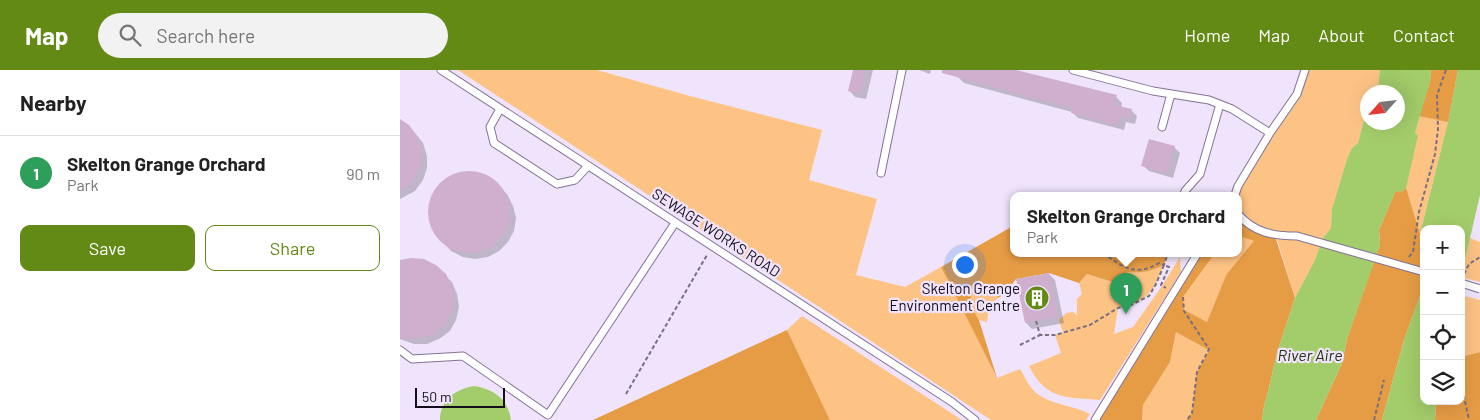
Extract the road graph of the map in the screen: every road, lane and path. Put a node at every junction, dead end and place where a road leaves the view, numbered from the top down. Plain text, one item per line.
1 (441, 70) edge
2 (902, 70) edge
3 (1073, 70) edge
4 (1305, 70) edge
5 (1446, 70) edge
6 (1171, 94) junction
7 (1220, 104) junction
8 (500, 109) junction
9 (1162, 126) dead end
10 (1270, 133) junction
11 (588, 166) junction
12 (881, 173) dead end
13 (1185, 192) edge
14 (1236, 192) edge
15 (1242, 219) edge
16 (675, 223) junction
17 (712, 247) junction
18 (1109, 257) edge
19 (1167, 257) edge
20 (1196, 257) edge
21 (1480, 257) edge
22 (1404, 258) dead end
23 (1164, 265) junction
24 (1420, 271) edge
25 (1465, 272) edge
26 (1465, 281) edge
27 (1480, 288) edge
28 (1174, 292) junction
29 (1036, 321) dead end
30 (1040, 336) junction
31 (1020, 345) dead end
32 (400, 350) edge
33 (1384, 380) dead end
34 (626, 394) dead end
35 (1465, 401) edge
36 (975, 420) edge
37 (1095, 420) edge
38 (1187, 420) edge
39 (1374, 420) edge
40 (1469, 420) edge

1 - 8 lane, SEWAGE WORKS ROAD
2 - 12 lane
3 - 6 lane
4 - 10 lane
5 - 22 path
6 - 7 lane
6 - 9 lane
7 - 10 lane
7 - 13 lane
8 - 11 lane, SEWAGE WORKS ROAD
8 - 11 lane
10 - 14 lane
11 - 16 lane, SEWAGE WORKS ROAD
15 - 24 lane
16 - 17 lane, SEWAGE WORKS ROAD
16 - 32 lane
17 - 34 path
17 - 36 lane, SEWAGE WORKS ROAD
18 - 23 path
19 - 23 path
20 - 28 lane
21 - 25 path
23 - 28 path
23 - 30 path
26 - 27 lane, bridge
28 - 37 lane
28 - 38 path
29 - 30 path
30 - 31 path
33 - 39 path
35 - 40 path

